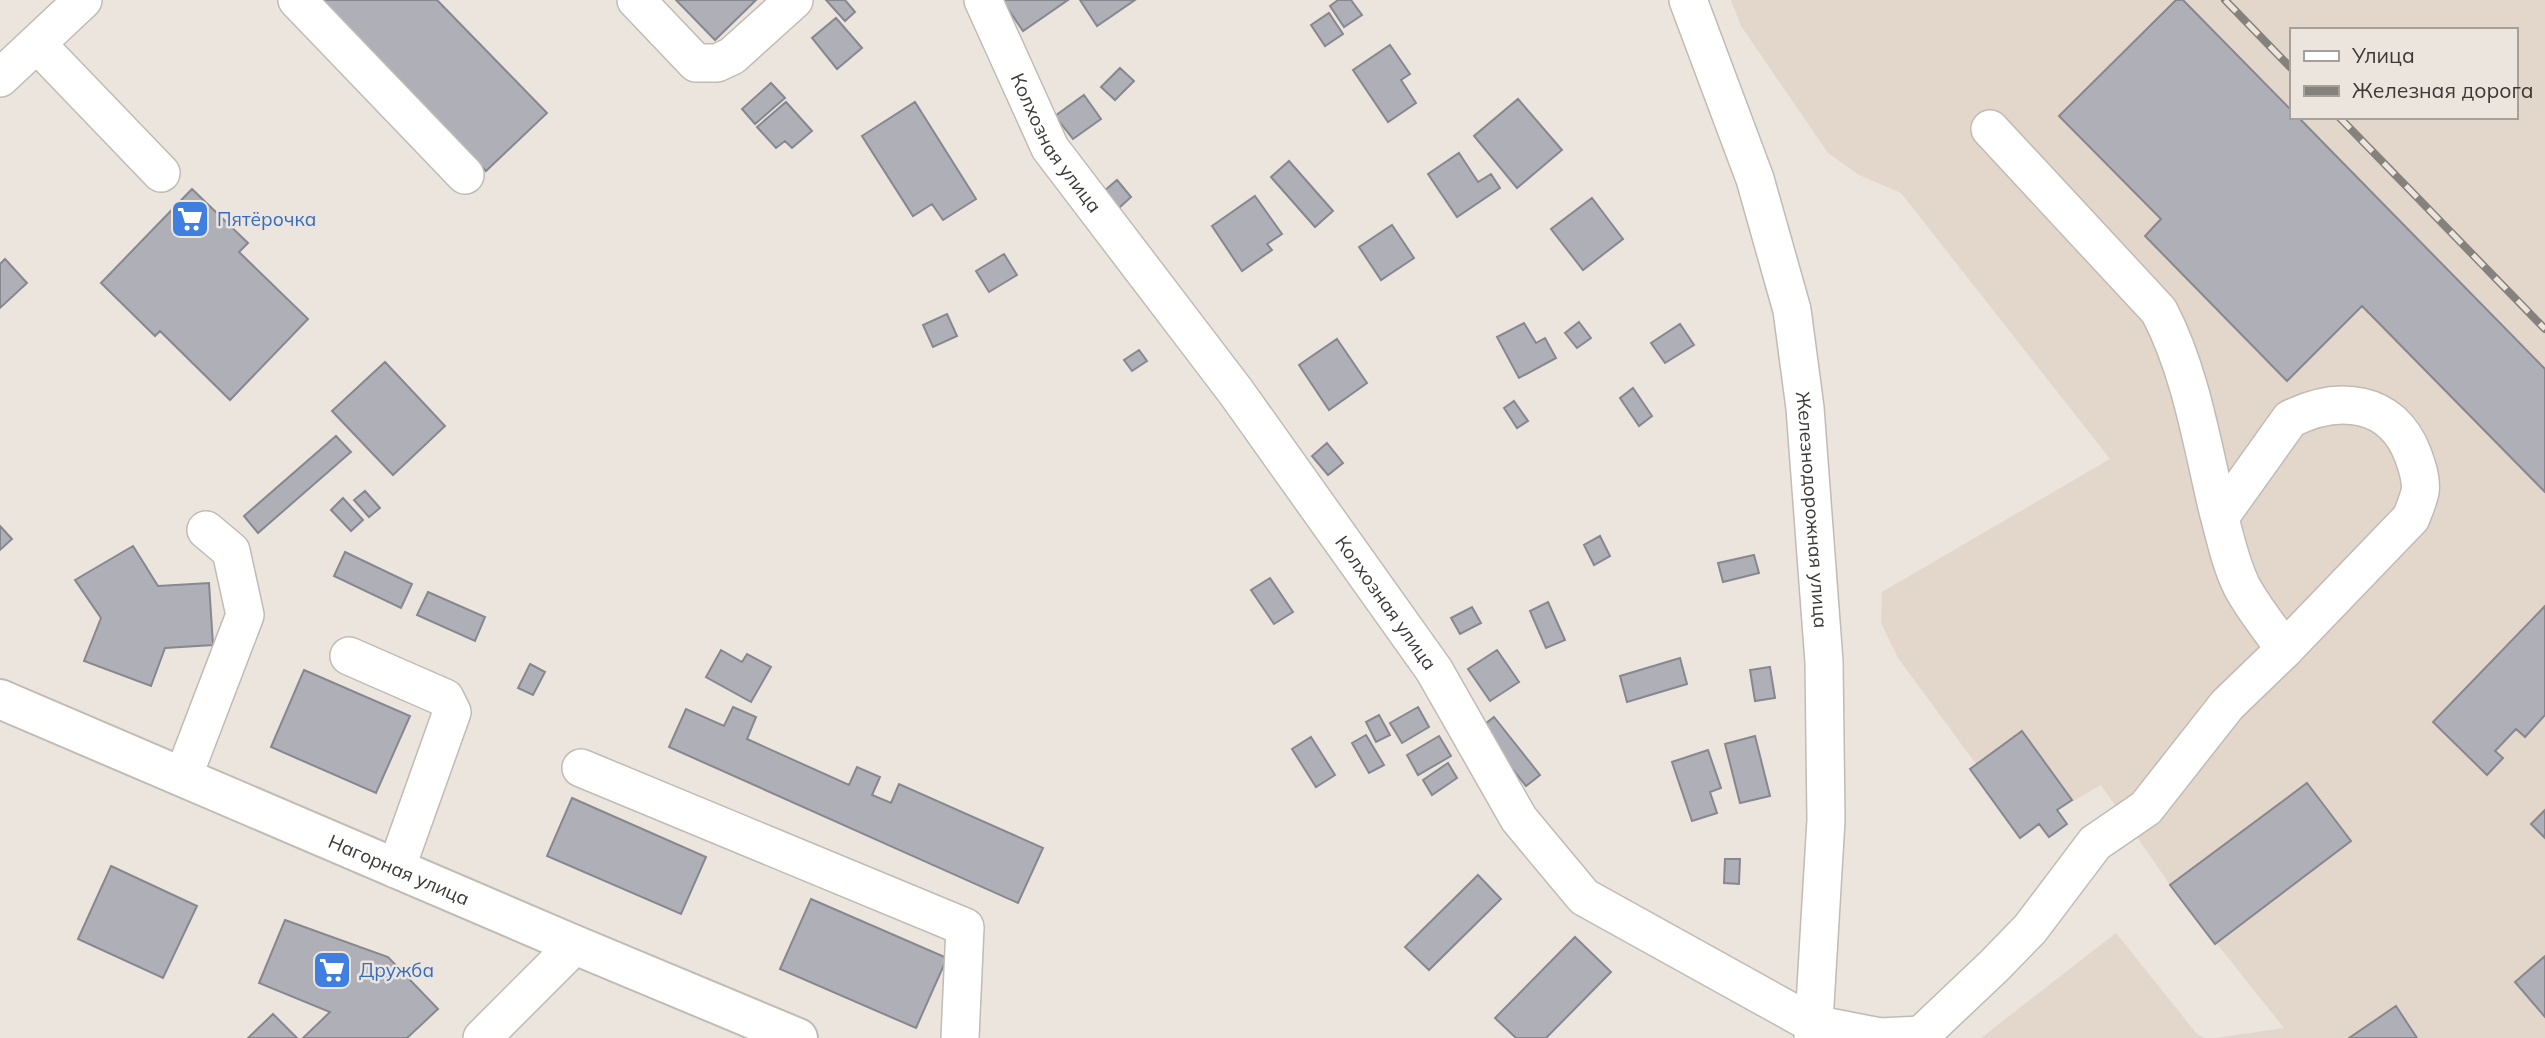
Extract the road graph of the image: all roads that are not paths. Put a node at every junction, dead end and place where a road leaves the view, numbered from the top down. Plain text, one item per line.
1 (83, 0) edge
2 (297, 0) edge
3 (636, 0) edge
4 (794, 0) edge
5 (983, 0) edge
6 (1688, 0) edge
7 (37, 44) junction
8 (0, 78) edge
9 (1990, 129) dead end
10 (161, 173) dead end
11 (465, 175) dead end
12 (2220, 517) junction
13 (206, 530) dead end
14 (2285, 649) junction
15 (349, 656) dead end
16 (0, 699) edge
17 (581, 768) dead end
18 (183, 777) junction
19 (396, 869) junction
20 (575, 945) junction
21 (1813, 1031) edge
22 (1921, 1037) edge
23 (482, 1038) edge
24 (798, 1038) edge
25 (960, 1038) edge

1 - 7 street
2 - 11 street
3 - 4 street
5 - 21 street, Колхозная улица
6 - 21 street, Железнодорожная улица
7 - 8 street
7 - 10 street
9 - 12 street
12 - 14 street
12 - 14 street
13 - 18 street
14 - 22 street
15 - 19 street
16 - 18 main road, Нагорная улица
17 - 25 street
18 - 19 main road, Нагорная улица
19 - 20 main road, Нагорная улица
20 - 23 street
20 - 24 main road, Нагорная улица
21 - 22 street, Колхозная улица

